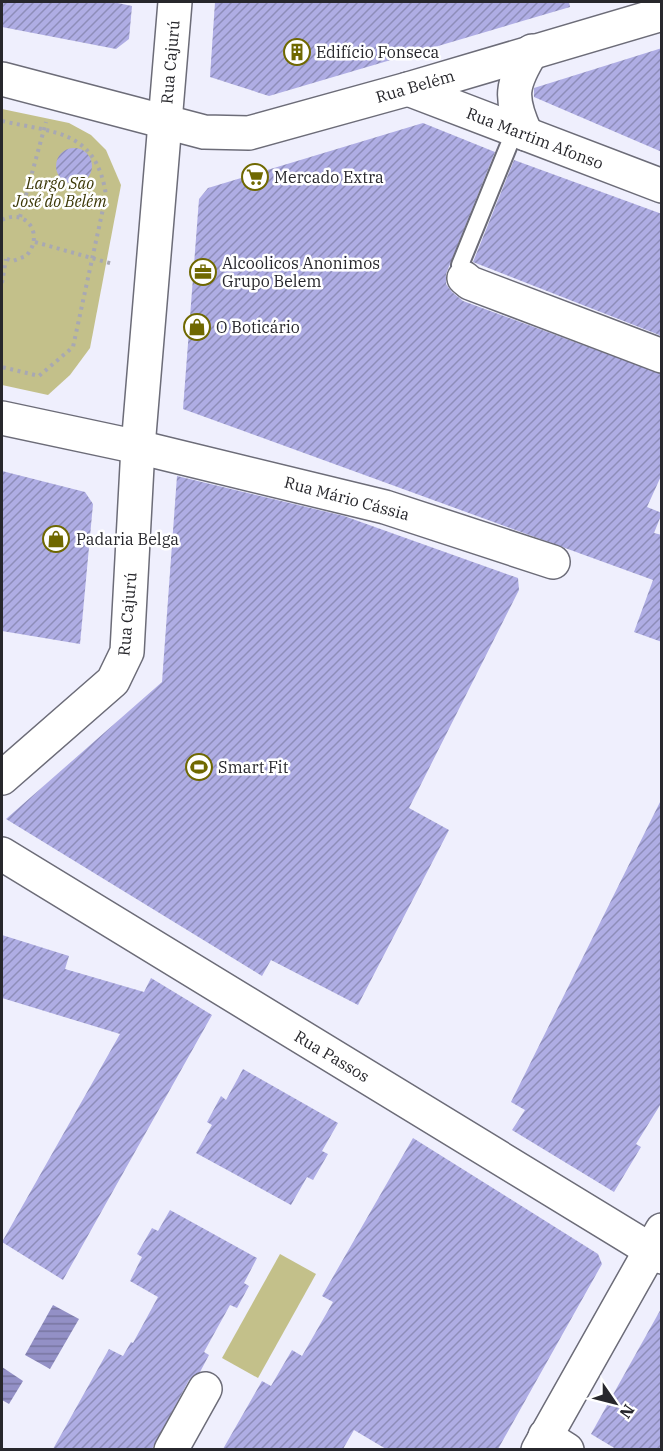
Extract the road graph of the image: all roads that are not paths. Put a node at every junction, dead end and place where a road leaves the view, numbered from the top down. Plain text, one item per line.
1 (175, 2) edge
2 (662, 14) edge
3 (532, 51) junction
4 (2, 79) edge
5 (408, 89) junction
6 (166, 122) junction
7 (520, 132) junction
8 (662, 186) edge
9 (464, 278) joint
10 (662, 356) edge
11 (2, 418) edge
12 (138, 447) junction
13 (553, 562) dead end
14 (2, 778) edge
15 (2, 854) edge
16 (658, 1246) edge
17 (206, 1389) dead end
18 (550, 1445) edge
19 (171, 1449) edge

1 - 6 street, Rua Cajurú
2 - 3 street, Rua Belém
3 - 5 street, Rua Belém
3 - 7 street
4 - 6 street
5 - 6 street, Rua Belém
5 - 7 street, Rua Martim Afonso
6 - 12 street
7 - 8 street, Rua Martim Afonso
7 - 9 lane
9 - 10 street
11 - 12 street
12 - 13 street, Rua Mário Cássia
12 - 14 street, Rua Cajurú
15 - 16 street, Rua Passos
16 - 18 street
17 - 19 street

